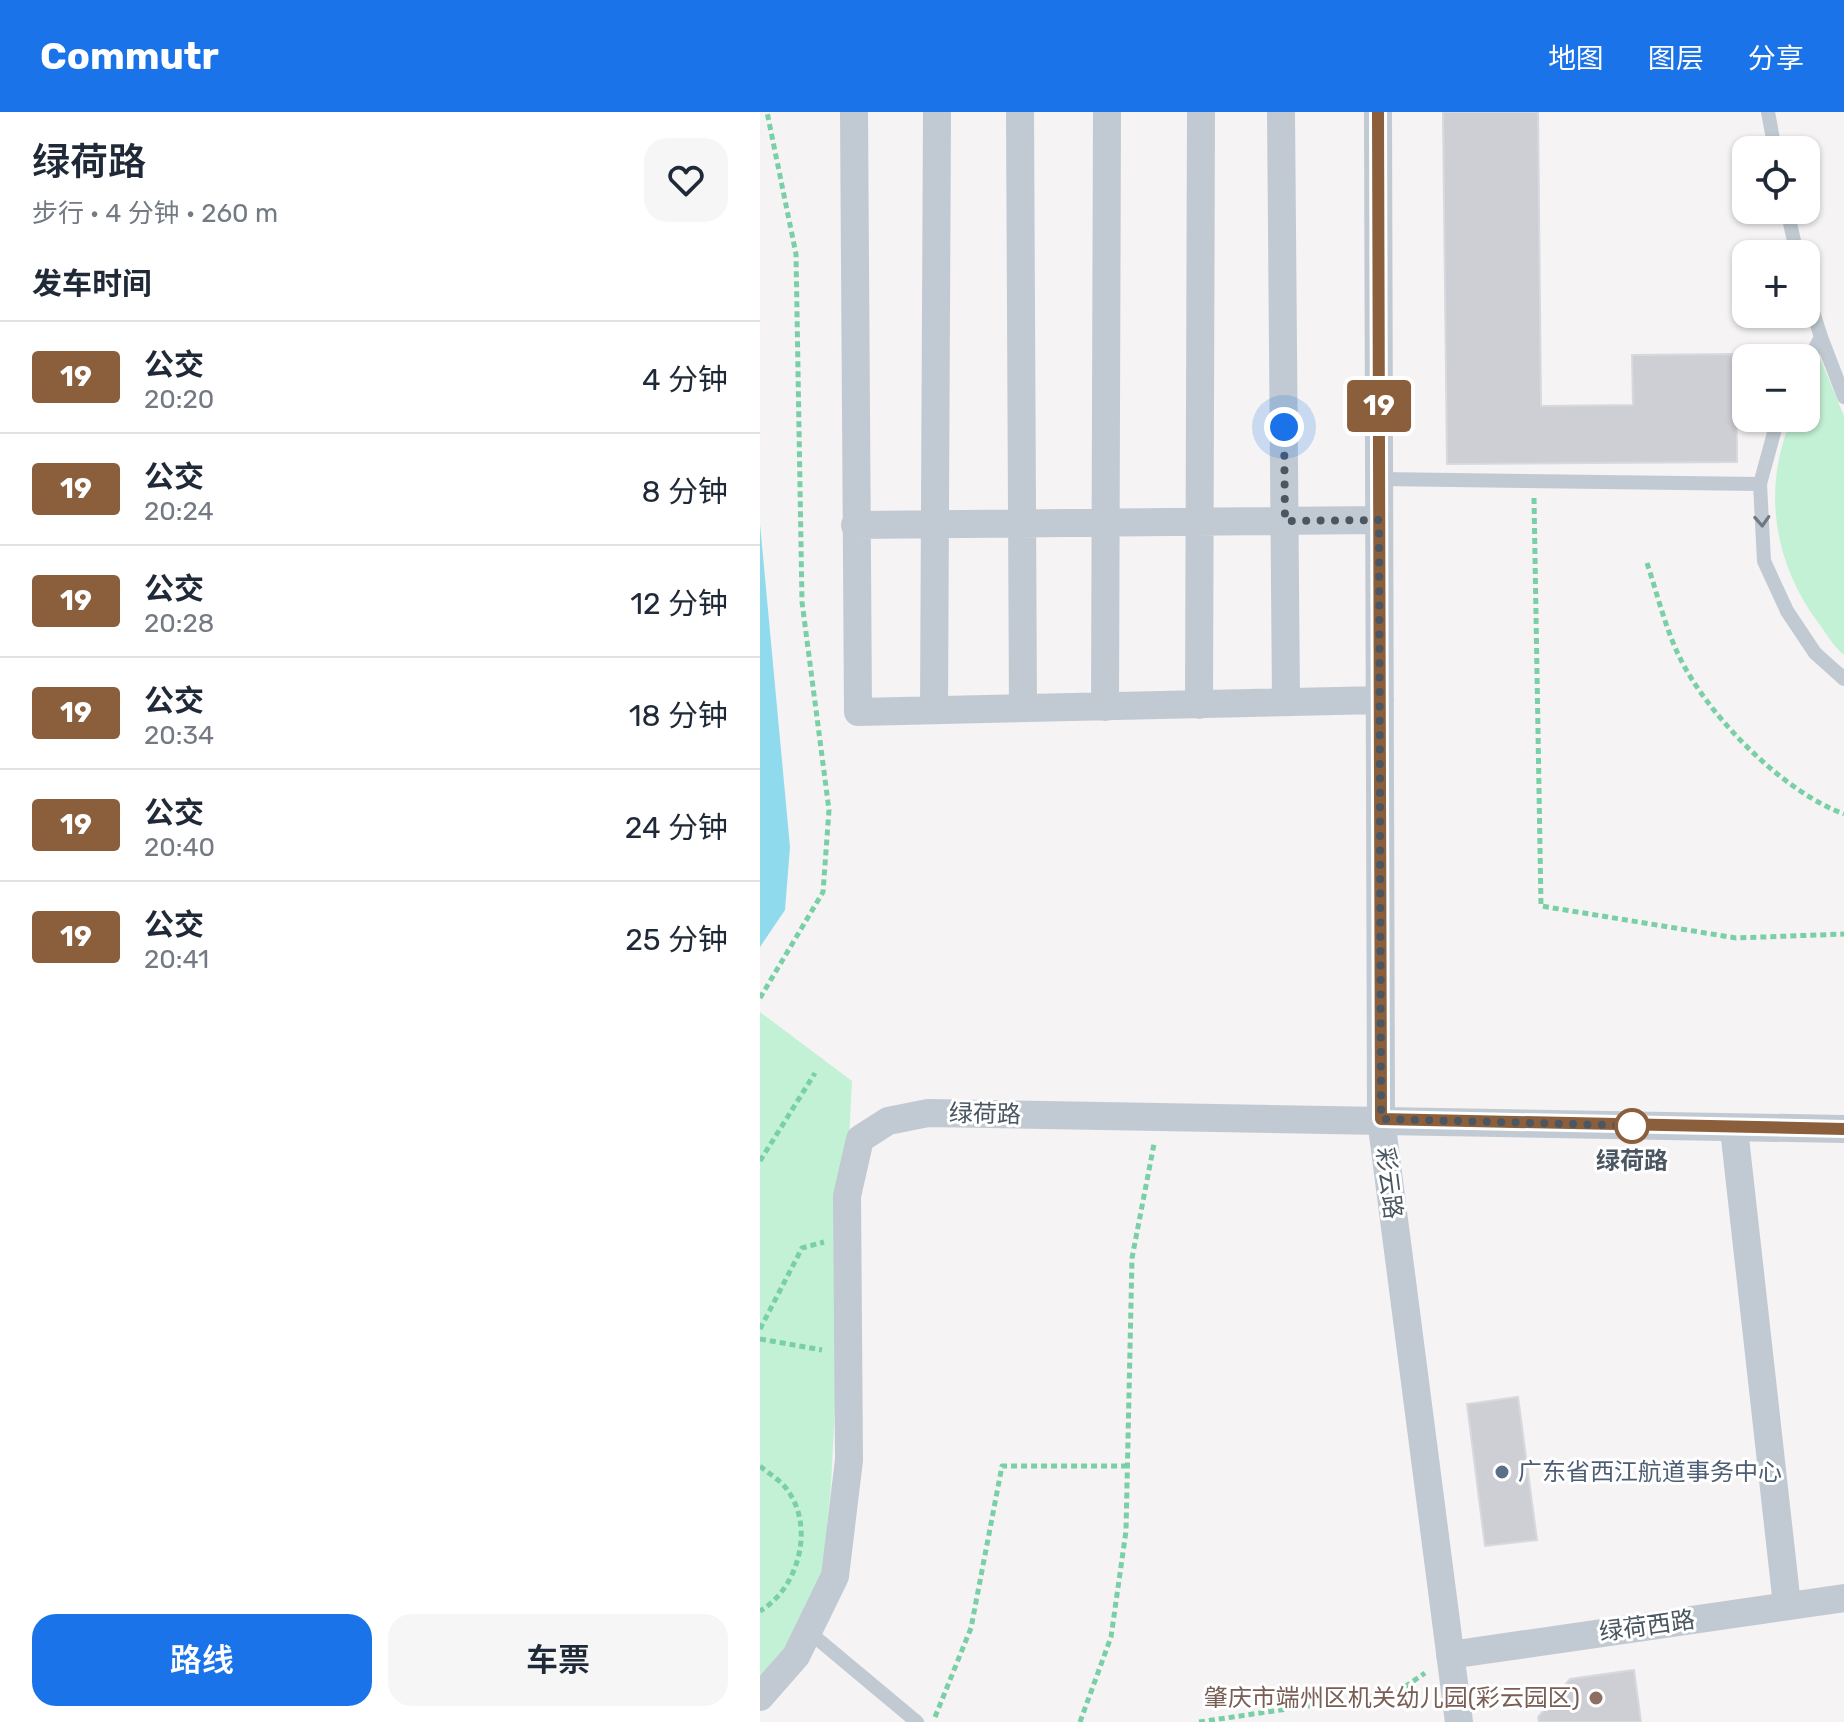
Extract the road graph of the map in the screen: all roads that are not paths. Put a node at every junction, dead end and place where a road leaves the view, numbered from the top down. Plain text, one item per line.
1 (854, 112) edge
2 (937, 112) edge
3 (1020, 112) edge
4 (1107, 112) edge
5 (1201, 112) edge
6 (1281, 112) edge
7 (1378, 112) edge
8 (1768, 112) edge
9 (1772, 136) edge
10 (1818, 328) edge
11 (1821, 337) junction
12 (1817, 344) edge
13 (1844, 397) edge
14 (1774, 432) edge
15 (1379, 479) junction
16 (1760, 484) junction
17 (1379, 520) junction
18 (1285, 521) junction
19 (1200, 522) junction
20 (1020, 523) junction
21 (1103, 523) junction
22 (936, 524) junction
23 (855, 525) junction
24 (1844, 679) edge
25 (1380, 700) junction
26 (1286, 702) junction
27 (1199, 705) junction
28 (1105, 707) junction
29 (1023, 708) junction
30 (934, 710) junction
31 (1381, 1119) junction
32 (1734, 1129) junction
33 (1844, 1129) edge
34 (1844, 1598) edge
35 (1787, 1605) junction
36 (808, 1631) junction
37 (1450, 1655) junction
38 (760, 1697) edge
39 (917, 1722) edge
40 (1459, 1722) edge

1 - 23 street
2 - 22 street
3 - 20 street
4 - 21 street
5 - 19 street
6 - 18 street
7 - 15 street, 彩云路
8 - 9 lane
10 - 11 lane
11 - 12 lane
11 - 13 lane
14 - 16 lane
15 - 16 lane
15 - 17 street, 彩云路
16 -> 24 lane
17 - 18 street
17 - 25 street, 彩云路
18 - 19 street
18 - 26 street
19 - 21 street
19 - 27 street
20 - 21 street
20 - 22 street
20 - 29 street
21 - 28 street
22 - 23 street
22 - 30 street
23 - 30 street
25 - 26 street
25 - 31 street, 彩云路
26 - 27 street
27 - 28 street
28 - 29 street
29 - 30 street
31 - 32 street, 绿荷路
31 - 36 street, 绿荷路
31 - 37 street, 彩云路
32 - 33 street, 绿荷路
32 - 35 street
34 - 35 street, 绿荷西路
35 - 37 street, 绿荷西路
36 - 38 street, 绿荷路
36 - 39 lane
37 - 40 street, 彩云路

